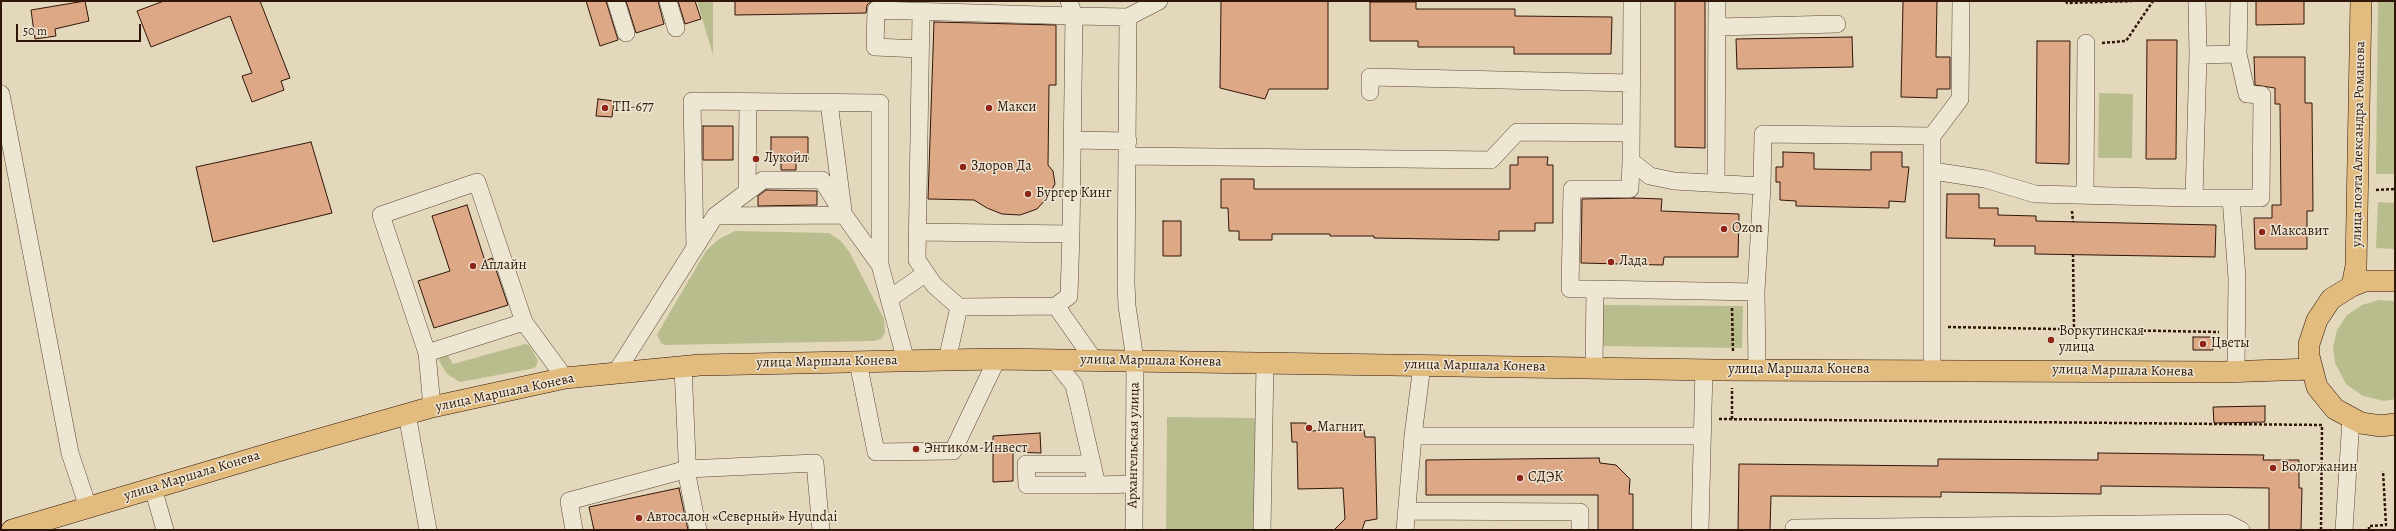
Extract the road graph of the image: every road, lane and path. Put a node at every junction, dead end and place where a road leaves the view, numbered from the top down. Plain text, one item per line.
1 (616, 1) edge
2 (668, 1) edge
3 (1159, 1) edge
4 (1632, 1) edge
5 (1717, 1) edge
6 (1961, 1) edge
7 (2066, 1) edge
8 (2132, 1) edge
9 (2153, 1) edge
10 (2197, 1) edge
11 (2240, 1) edge
12 (2361, 1) edge
13 (1072, 9) edge
14 (921, 12) junction
15 (1128, 17) junction
16 (1837, 24) dead end
17 (1717, 26) junction
18 (676, 28) dead end
19 (626, 33) dead end
20 (2086, 43) joint
21 (920, 49) junction
22 (2238, 54) junction
23 (2198, 55) junction
24 (1631, 83) junction
25 (1370, 92) dead end
26 (1, 94) edge
27 (748, 102) junction
28 (829, 103) junction
29 (1630, 133) junction
30 (1932, 136) junction
31 (1073, 140) junction
32 (1127, 149) junction
33 (1631, 161) junction
34 (1932, 171) junction
35 (1650, 176) junction
36 (1716, 184) junction
37 (1762, 186) junction
38 (1630, 189) junction
39 (747, 192) junction
40 (2085, 195) junction
41 (2194, 198) junction
42 (2231, 198) junction
43 (844, 215) junction
44 (715, 216) junction
45 (917, 232) junction
46 (1070, 234) junction
47 (694, 248) junction
48 (2073, 254) dead end
49 (880, 265) junction
50 (926, 273) junction
51 (2395, 281) edge
52 (2352, 286) junction
53 (1595, 289) junction
54 (1756, 292) junction
55 (889, 299) junction
56 (1056, 306) junction
57 (959, 308) junction
58 (524, 322) junction
59 (1932, 327) junction
60 (2074, 329) junction
61 (2235, 332) junction
62 (427, 353) junction
63 (997, 359) junction
64 (947, 360) junction
65 (1054, 360) junction
66 (1094, 360) junction
67 (1135, 360) junction
68 (906, 361) junction
69 (858, 362) junction
70 (1265, 362) junction
71 (1422, 365) junction
72 (683, 367) junction
73 (1594, 367) junction
74 (1704, 369) junction
75 (2311, 369) junction
76 (1757, 370) junction
77 (1932, 370) junction
78 (2236, 372) junction
79 (615, 374) junction
80 (565, 378) junction
81 (432, 407) junction
82 (407, 414) junction
83 (1703, 419) junction
84 (2351, 419) junction
85 (2395, 424) edge
86 (1412, 436) junction
87 (1702, 436) junction
88 (1092, 464) junction
89 (688, 469) junction
90 (2383, 471) dead end
91 (1134, 484) junction
92 (1097, 486) junction
93 (153, 488) junction
94 (88, 507) junction
95 (1408, 511) junction
96 (1970, 528) edge
97 (2077, 528) edge
98 (1873, 529) edge
99 (12, 530) edge
100 (165, 530) edge
101 (428, 530) edge
102 (574, 530) edge
103 (698, 530) edge
104 (821, 530) edge
105 (1134, 530) edge
106 (1262, 530) edge
107 (1405, 530) edge
108 (1580, 530) edge
109 (1700, 530) edge
110 (1794, 530) edge
111 (2241, 530) edge
112 (2321, 530) edge
113 (2344, 530) edge
114 (2369, 530) edge

1 - 19 street
2 - 18 street
3 - 15 street
4 - 24 street
5 - 17 street
6 - 30 street
7 - 8 path
9 - 20 path
10 - 23 street
11 - 22 street
12 - 52 main road, улица поэта Александра Романова
13 - 14 street
13 - 15 street
13 - 31 street
14 - 21 street
14 - 21 street
15 - 32 street, Архангельская улица
16 - 17 street
17 - 36 street
20 - 40 street
21 - 45 street
22 - 23 street
22 - 42 street
23 - 41 street
24 - 25 street
24 - 29 street
26 - 94 street
27 - 28 street
27 - 39 street
27 - 47 street
28 - 43 street
28 - 49 street
29 - 32 street
29 - 33 street
30 - 34 street
30 - 37 street
31 - 32 street
31 - 46 street
32 - 67 street, Архангельская улица
33 - 35 street
33 - 38 street
34 - 40 street
34 - 59 street
35 - 36 street
35 - 38 street
36 - 37 street
37 - 54 street
38 - 53 street
39 - 43 street
39 - 44 street
40 - 41 street
41 - 42 street
42 - 61 street
43 - 44 street
43 - 49 street
44 - 47 street
45 - 46 street
45 - 50 street
46 - 56 street
47 - 79 street
48 - 60 path
49 - 55 street
50 - 55 street
50 - 57 street
51 - 52 main road
52 - 75 main road
53 - 54 street
53 - 73 street
54 - 76 street
55 - 68 street
56 - 57 street
56 - 66 street
57 - 64 street
58 - 62 street
58 - 62 street
58 - 80 street
59 - 60 path
59 - 77 street
60 - 61 path
61 - 78 street
62 - 81 street
63 - 64 main road, улица Маршала Конева
63 - 65 main road, улица Маршала Конева
63 - 69 street
64 - 68 main road, улица Маршала Конева
65 - 66 main road, улица Маршала Конева
65 - 88 street
66 - 67 main road, улица Маршала Конева
67 - 70 main road, улица Маршала Конева
67 - 91 street, Архангельская улица
68 - 69 main road, улица Маршала Конева
69 - 72 main road, улица Маршала Конева
70 - 71 main road, улица Маршала Конева
70 - 106 street
71 - 73 main road, улица Маршала Конева
71 - 86 street
72 - 79 main road, улица Маршала Конева
72 - 89 street
73 - 74 main road, улица Маршала Конева
74 - 76 main road, улица Маршала Конева
74 - 83 street
75 - 78 main road, улица Маршала Конева
75 - 84 main road
76 - 77 main road, улица Маршала Конева
77 - 78 main road, улица Маршала Конева
79 - 80 main road, улица Маршала Конева
80 - 81 main road, улица Маршала Конева
81 - 82 main road, улица Маршала Конева
82 - 93 main road, улица Маршала Конева
82 - 101 street
83 - 87 street
83 - 112 path
84 - 85 main road
84 - 113 street
86 - 87 street
86 - 95 street
87 - 109 street
88 - 92 street
88 - 92 street
89 - 102 street
89 - 103 street
89 - 104 street
90 - 114 path
91 - 92 street
91 - 105 street, Архангельская улица
93 - 94 main road, улица Маршала Конева
93 - 100 street
94 - 99 main road, улица Маршала Конева
95 - 107 street
95 - 108 street
96 - 97 street
96 - 98 street
97 - 111 street
98 - 110 street

